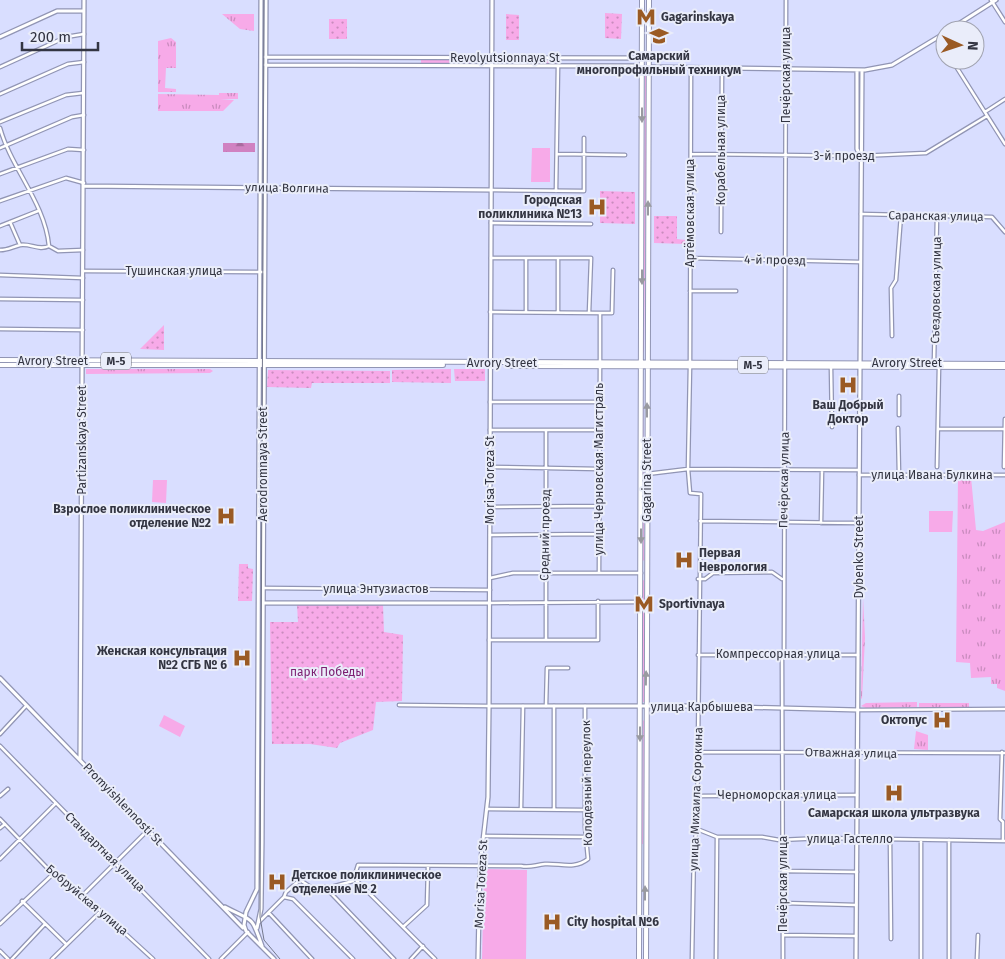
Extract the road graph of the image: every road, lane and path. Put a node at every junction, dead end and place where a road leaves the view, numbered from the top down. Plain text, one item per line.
1 (84, 0) edge
2 (261, 0) edge
3 (266, 0) edge
4 (492, 0) edge
5 (642, 0) edge
6 (649, 0) edge
7 (786, 0) edge
8 (993, 1) edge
9 (84, 10) junction
10 (964, 20) edge
11 (1005, 22) edge
12 (84, 34) junction
13 (0, 37) edge
14 (935, 40) edge
15 (261, 57) junction
16 (266, 58) junction
17 (283, 58) junction
18 (492, 58) junction
19 (564, 58) junction
20 (642, 58) junction
21 (84, 62) junction
22 (261, 65) junction
23 (266, 65) junction
24 (284, 65) junction
25 (0, 66) edge
26 (491, 66) junction
27 (558, 66) junction
28 (564, 66) junction
29 (642, 66) junction
30 (649, 67) junction
31 (691, 68) junction
32 (722, 68) junction
33 (786, 70) junction
34 (862, 70) junction
35 (958, 70) edge
36 (857, 71) junction
37 (84, 93) junction
38 (0, 94) edge
39 (1005, 99) edge
40 (985, 112) junction
41 (84, 115) junction
42 (987, 116) junction
43 (0, 122) edge
44 (0, 128) edge
45 (584, 138) dead end
46 (1005, 144) edge
47 (7, 145) junction
48 (0, 148) edge
49 (84, 150) junction
50 (860, 153) junction
51 (557, 154) junction
52 (690, 154) junction
53 (721, 154) junction
54 (584, 155) junction
55 (625, 155) dead end
56 (785, 156) junction
57 (16, 167) junction
58 (0, 174) edge
59 (84, 184) junction
60 (260, 187) junction
61 (265, 188) junction
62 (31, 189) junction
63 (491, 190) junction
64 (556, 191) junction
65 (0, 201) edge
66 (38, 211) junction
67 (860, 214) junction
68 (901, 215) junction
69 (938, 216) junction
70 (10, 222) junction
71 (491, 223) junction
72 (591, 224) dead end
73 (0, 226) edge
74 (721, 232) dead end
75 (1005, 232) edge
76 (20, 245) junction
77 (49, 246) junction
78 (0, 250) edge
79 (83, 250) junction
80 (491, 258) junction
81 (690, 258) junction
82 (526, 259) junction
83 (558, 260) junction
84 (786, 260) junction
85 (860, 262) junction
86 (613, 270) dead end
87 (83, 271) junction
88 (259, 272) junction
89 (264, 272) junction
90 (0, 276) edge
91 (83, 278) junction
92 (690, 291) junction
93 (736, 291) dead end
94 (0, 299) edge
95 (83, 300) junction
96 (490, 312) junction
97 (526, 312) junction
98 (558, 312) junction
99 (589, 313) junction
100 (600, 313) junction
101 (0, 329) edge
102 (83, 330) junction
103 (892, 336) dead end
104 (0, 360) edge
105 (690, 361) junction
106 (83, 363) junction
107 (261, 363) junction
108 (641, 363) junction
109 (647, 363) junction
110 (934, 363) junction
111 (490, 364) junction
112 (600, 364) junction
113 (785, 364) junction
114 (859, 364) junction
115 (0, 365) edge
116 (831, 365) junction
117 (1005, 365) edge
118 (939, 366) junction
119 (898, 396) dead end
120 (490, 402) junction
121 (600, 402) junction
122 (898, 415) dead end
123 (1005, 419) edge
124 (832, 427) dead end
125 (898, 428) dead end
126 (938, 429) junction
127 (1005, 429) edge
128 (490, 430) junction
129 (546, 430) junction
130 (600, 430) junction
131 (490, 467) junction
132 (936, 467) dead end
133 (1004, 467) edge
134 (546, 468) junction
135 (599, 469) junction
136 (688, 469) junction
137 (784, 470) junction
138 (822, 470) junction
139 (859, 470) junction
140 (648, 474) junction
141 (859, 475) junction
142 (899, 475) junction
143 (1005, 475) edge
144 (546, 506) junction
145 (599, 506) junction
146 (490, 507) junction
147 (700, 521) junction
148 (782, 522) junction
149 (821, 523) junction
150 (859, 523) junction
151 (599, 534) junction
152 (490, 535) junction
153 (546, 536) junction
154 (546, 573) junction
155 (599, 573) junction
156 (641, 573) junction
157 (647, 573) junction
158 (490, 578) junction
159 (698, 579) junction
160 (783, 579) junction
161 (263, 588) junction
162 (490, 590) junction
163 (598, 601) junction
164 (263, 602) junction
165 (640, 602) junction
166 (489, 603) junction
167 (544, 603) junction
168 (546, 639) junction
169 (489, 640) junction
170 (784, 654) junction
171 (858, 654) junction
172 (698, 655) junction
173 (568, 668) dead end
174 (0, 678) edge
175 (26, 706) junction
176 (399, 706) dead end
177 (489, 706) junction
178 (523, 706) junction
179 (546, 706) junction
180 (554, 706) junction
181 (585, 706) junction
182 (640, 706) junction
183 (646, 706) junction
184 (698, 706) junction
185 (783, 708) junction
186 (858, 710) junction
187 (1005, 710) edge
188 (640, 718) junction
189 (646, 718) junction
190 (0, 734) edge
191 (0, 746) edge
192 (698, 752) junction
193 (782, 753) junction
194 (857, 753) junction
195 (1004, 753) edge
196 (80, 760) junction
197 (8, 788) dead end
198 (784, 794) junction
199 (857, 795) junction
200 (0, 796) edge
201 (697, 796) junction
202 (56, 803) junction
203 (487, 809) junction
204 (521, 809) junction
205 (554, 809) junction
206 (585, 810) junction
207 (0, 819) edge
208 (5, 824) junction
209 (0, 828) edge
210 (697, 829) junction
211 (148, 830) junction
212 (484, 836) junction
213 (588, 837) junction
214 (717, 837) junction
215 (857, 839) junction
216 (890, 839) junction
217 (21, 840) junction
218 (784, 840) junction
219 (921, 840) junction
220 (949, 840) junction
221 (1004, 841) edge
222 (0, 859) edge
223 (116, 862) junction
224 (428, 866) junction
225 (480, 866) junction
226 (784, 871) junction
227 (856, 872) junction
228 (53, 874) junction
229 (355, 878) junction
230 (325, 887) junction
231 (83, 895) junction
232 (284, 897) junction
233 (22, 901) junction
234 (784, 903) junction
235 (220, 904) junction
236 (856, 905) junction
237 (100, 912) junction
238 (270, 913) junction
239 (245, 915) junction
240 (252, 920) junction
241 (259, 922) junction
242 (0, 924) edge
243 (45, 924) junction
244 (404, 926) junction
245 (257, 928) junction
246 (247, 931) junction
247 (783, 935) junction
248 (978, 935) dead end
249 (856, 936) junction
250 (891, 939) dead end
251 (66, 944) junction
252 (262, 946) junction
253 (423, 946) junction
254 (639, 951) junction
255 (646, 951) junction
256 (0, 952) edge
257 (10, 959) edge
258 (52, 959) edge
259 (154, 959) edge
260 (209, 959) edge
261 (221, 959) edge
262 (274, 959) edge
263 (312, 959) edge
264 (353, 959) edge
265 (394, 959) edge
266 (411, 959) edge
267 (436, 959) edge
268 (478, 959) edge
269 (639, 959) edge
270 (646, 959) edge
271 (692, 959) edge
272 (716, 959) edge
273 (783, 959) edge
274 (856, 959) edge
275 (921, 959) edge
276 (949, 959) edge
277 (977, 959) edge

1 - 9 main road, Partizanskaya Street
2 - 15 main road, Aerodromnaya Street
3 - 16 main road, Aerodromnaya Street
4 - 18 main road, Morisa Toreza St
5 - 20 main road, Gagarina Street
6 - 30 main road, Gagarina Street
7 - 33 street, Печёрская улица
8 - 10 main road
8 - 11 street
9 - 12 main road, Partizanskaya Street
9 - 13 main road
12 - 21 main road, Partizanskaya Street
12 - 25 street
14 - 34 main road
15 - 16 main road, Revolyutsionnaya St
15 - 22 main road, Aerodromnaya Street
16 - 17 main road, Revolyutsionnaya St
16 - 23 main road, Aerodromnaya Street
17 - 18 main road, Revolyutsionnaya St
17 - 24 main road
18 - 19 main road, Revolyutsionnaya St
18 - 26 main road, Morisa Toreza St
19 - 20 main road, Revolyutsionnaya St
19 - 28 main road
20 - 29 main road, Gagarina Street
20 - 30 main road
21 - 37 main road, Partizanskaya Street
21 - 38 street
22 - 23 main road, Revolyutsionnaya St
22 - 60 main road, Aerodromnaya Street
23 - 24 main road, Revolyutsionnaya St
23 - 61 main road, Aerodromnaya Street
24 - 26 main road, Revolyutsionnaya St
26 - 27 main road, Revolyutsionnaya St
26 - 63 main road, Morisa Toreza St
27 - 28 main road, Revolyutsionnaya St
27 - 51 street
28 - 29 main road, Revolyutsionnaya St
29 - 30 main road
29 -> 108 main road, Gagarina Street
30 - 31 main road
109 -> 30 main road, Gagarina Street
31 - 32 main road
31 - 52 street, Артёмовская улица
32 - 33 main road
32 - 53 street, Корабельная улица
33 - 36 main road
33 - 56 street, Печёрская улица
34 - 36 main road
34 - 50 main road, Dybenko Street
35 - 40 street
36 - 50 main road, Dybenko Street
37 - 41 main road, Partizanskaya Street
37 - 43 street
39 - 40 street
40 - 42 street
41 - 47 street
41 - 49 main road, Partizanskaya Street
42 - 46 street
42 - 50 street, 3-й проезд
44 - 47 street
45 - 54 street
47 - 48 street
47 - 57 street
49 - 57 street
49 - 59 main road, Partizanskaya Street
50 - 56 street, 3-й проезд
50 - 67 main road, Dybenko Street
51 - 54 street
51 - 64 street
52 - 53 street, 3-й проезд
52 - 81 street, Артёмовская улица
53 - 56 street, 3-й проезд
53 - 74 street, Корабельная улица
54 - 55 street
54 - 64 street
56 - 84 street, Печёрская улица
57 - 58 street
57 - 62 street
59 - 60 main road, улица Волгина
59 - 62 street, улица Волгина
59 - 79 main road, Partizanskaya Street
60 - 61 main road, улица Волгина
60 - 88 main road, Aerodromnaya Street
61 - 63 main road, улица Волгина
61 - 89 main road, Aerodromnaya Street
62 - 65 street, улица Волгина
62 - 66 street
63 - 64 street
63 - 71 main road, Morisa Toreza St
66 - 70 street
66 - 77 street
67 - 68 street, Саранская улица
67 - 85 main road, Dybenko Street
68 - 69 street, Саранская улица
68 - 103 street
69 - 75 street, Саранская улица
69 - 110 street, Съездовская улица
70 - 73 street
70 - 76 street
71 - 72 street
71 - 80 main road, Morisa Toreza St
76 - 77 street
76 - 78 street
77 - 79 street
79 - 87 main road, Partizanskaya Street
80 - 82 street
80 - 96 main road, Morisa Toreza St
81 - 84 street, 4-й проезд
81 - 92 street, Артёмовская улица
82 - 83 street
82 - 97 street
83 - 98 street
83 - 99 street
84 - 85 street, 4-й проезд
84 - 113 street, Печёрская улица
85 - 114 main road, Dybenko Street
86 - 100 street
87 - 88 street, Тушинская улица
87 - 91 main road, Partizanskaya Street
88 - 89 street, Тушинская улица
88 - 107 main road, Aerodromnaya Street
89 - 107 main road, Aerodromnaya Street
90 - 91 street
91 - 95 main road, Partizanskaya Street
92 - 93 street
92 - 105 street, Артёмовская улица
94 - 95 street
95 - 102 main road, Partizanskaya Street
96 - 97 street
96 - 111 main road, Morisa Toreza St
97 - 98 street
98 - 99 street
99 - 100 street
100 - 112 street, улица Черновская Магистраль
101 - 102 street
102 - 106 main road, Partizanskaya Street
104 - 106 main road, Avrory Street / М-5
105 - 109 main road, Avrory Street / М-5
105 - 113 main road, Avrory Street / М-5
105 - 136 street, Артёмовская улица
106 - 107 main road, Avrory Street / М-5
106 - 115 main road, Avrory Street / М-5
106 - 196 main road, Partizanskaya Street
107 - 111 main road, Avrory Street / М-5
107 - 161 main road, Aerodromnaya Street
107 - 239 main road, Aerodromnaya Street
108 - 109 main road, Avrory Street / М-5
108 - 112 main road, Avrory Street / М-5
108 -> 156 main road, Gagarina Street
140 -> 109 main road, Gagarina Street
110 - 114 main road, Avrory Street / М-5
110 - 117 main road, Avrory Street / М-5
111 - 112 main road, Avrory Street / М-5
111 - 120 main road, Morisa Toreza St
112 - 121 street, улица Черновская Магистраль
113 - 114 main road, Avrory Street / М-5
113 - 116 main road, Avrory Street / М-5
113 - 137 street, Печёрская улица
114 - 116 main road, Avrory Street / М-5
114 - 118 main road, Avrory Street / М-5
114 - 139 main road, Dybenko Street
116 - 124 street
117 - 118 main road, Avrory Street / М-5
118 - 126 street
119 - 122 street
120 - 121 street
120 - 128 main road, Morisa Toreza St
121 - 130 street, улица Черновская Магистраль
123 - 127 street
125 - 142 street
126 - 127 street
126 - 132 street
127 - 133 street
128 - 129 street
128 - 131 main road, Morisa Toreza St
129 - 130 street
129 - 134 street, Средний проезд
130 - 135 street, улица Черновская Магистраль
131 - 134 street
131 - 146 main road, Morisa Toreza St
134 - 135 street
134 - 144 street, Средний проезд
135 - 145 street, улица Черновская Магистраль
136 - 137 street, улица Ивана Булкина
136 - 140 street, улица Ивана Булкина
136 - 147 street, улица Михаила Сорокина
137 - 138 street, улица Ивана Булкина
137 - 148 street, Печёрская улица
138 - 139 street, улица Ивана Булкина
138 - 149 street
139 - 141 main road, Dybenko Street
140 - 157 main road, Gagarina Street
141 - 142 street, улица Ивана Булкина
141 - 150 main road, Dybenko Street
142 - 143 street, улица Ивана Булкина
144 - 145 street
144 - 146 street
144 - 153 street, Средний проезд
145 - 151 street, улица Черновская Магистраль
146 - 152 main road, Morisa Toreza St
147 - 148 street
147 - 159 street, улица Михаила Сорокина
148 - 149 street
148 - 160 street, Печёрская улица
149 - 150 street
150 - 171 main road, Dybenko Street
151 - 153 street
151 - 155 street, улица Черновская Магистраль
152 - 153 street
152 - 158 main road, Morisa Toreza St
153 - 154 street, Средний проезд
154 - 155 street
154 - 158 street
154 - 167 street, Средний проезд
155 - 156 street
156 - 157 main road
156 - 165 main road, Gagarina Street
183 -> 157 main road, Gagarina Street
158 - 162 main road, Morisa Toreza St
159 - 160 street
159 - 172 street, улица Михаила Сорокина
160 - 170 street, Печёрская улица
161 - 162 street, улица Энтузиастов
161 - 164 main road, Aerodromnaya Street
162 - 166 main road, Morisa Toreza St
163 - 165 street
163 - 167 street
163 - 168 street
164 - 166 main road, улица Энтузиастов
164 - 241 main road, Aerodromnaya Street
165 - 182 main road, Gagarina Street
166 - 167 street
166 - 169 main road, Morisa Toreza St
167 - 168 street, Средний проезд
168 - 169 street
169 - 177 main road, Morisa Toreza St
170 - 171 street, Компрессорная улица
170 - 172 street, Компрессорная улица
170 - 185 street, Печёрская улица
171 - 186 main road, Dybenko Street
172 - 184 street, улица Михаила Сорокина
173 - 179 street
174 - 175 main road, Promyishlennosti St
175 - 190 street
175 - 196 main road, Promyishlennosti St
176 - 177 street, улица Карбышева
177 - 178 main road, улица Карбышева
177 - 203 main road, Morisa Toreza St
178 - 179 main road, улица Карбышева
178 - 204 street
179 - 180 main road, улица Карбышева
180 - 181 main road, улица Карбышева
180 - 205 street
181 - 182 main road, улица Карбышева
181 - 206 street, Колодезный переулок
182 - 183 main road, улица Карбышева
182 - 188 main road, Gagarina Street
183 - 184 main road, улица Карбышева
183 - 189 main road, Gagarina Street
184 - 185 main road, улица Карбышева
184 - 192 street, улица Михаила Сорокина
185 - 186 main road, улица Карбышева
185 - 193 street, Печёрская улица
186 - 187 street, улица Карбышева
186 - 194 main road, Dybenko Street
188 - 189 main road
188 -> 254 main road, Gagarina Street
255 -> 189 main road, Gagarina Street
191 - 202 street, Стандартная улица
192 - 193 street, Отважная улица
192 - 201 street, улица Михаила Сорокина
193 - 194 street, Отважная улица
193 - 198 street, Печёрская улица
194 - 195 street, Отважная улица
194 - 199 main road, Dybenko Street
195 - 221 street
196 - 211 main road, Promyishlennosti St
197 - 200 street
198 - 199 street, Черноморская улица
198 - 201 street, Черноморская улица
198 - 218 street, Печёрская улица
199 - 215 main road, Dybenko Street
201 - 210 street, улица Михаила Сорокина
202 - 217 street
202 - 223 street, Стандартная улица
203 - 204 street
203 - 212 main road, Morisa Toreza St
204 - 205 street
205 - 206 street
206 - 213 street, Колодезный переулок
207 - 208 street, Бобруйская улица
208 - 209 street
208 - 217 street, Бобруйская улица
210 - 214 street, улица Гастелло
210 - 271 street, улица Михаила Сорокина
211 - 223 street
211 - 235 main road, Promyishlennosti St
212 - 213 street
212 - 225 main road, Morisa Toreza St
213 - 225 street, Колодезный переулок
214 - 218 street, улица Гастелло
214 - 272 street
215 - 216 street, улица Гастелло
215 - 218 street, улица Гастелло
215 - 227 main road, Dybenko Street
216 - 219 street, улица Гастелло
216 - 250 street
217 - 222 street
217 - 228 street, Бобруйская улица
218 - 226 street, Печёрская улица
219 - 220 street, улица Гастелло
219 - 275 street
220 - 221 street, улица Гастелло
220 - 276 street
223 - 231 street
223 - 260 street, Стандартная улица
224 - 225 street
224 - 229 street
224 - 244 street
225 - 268 main road, Morisa Toreza St
226 - 227 street
226 - 234 street, Печёрская улица
227 - 236 main road, Dybenko Street
228 - 231 street, Бобруйская улица
228 - 233 street
229 - 230 street
229 - 244 street
230 - 232 street
230 - 265 street
231 - 237 street, Бобруйская улица
232 - 238 street
232 - 264 street
233 - 242 street
233 - 243 street
234 - 236 street
234 - 247 street, Печёрская улица
235 - 239 main road
235 - 246 main road, Promyishlennosti St
236 - 249 main road, Dybenko Street
237 - 251 street
237 - 259 street, Бобруйская улица
238 - 241 street
238 - 263 street
239 - 240 main road
239 - 246 main road, Aerodromnaya Street
240 - 245 main road, Promyishlennosti St
240 - 246 main road
241 - 245 main road, Aerodromnaya Street
243 - 251 street
243 - 257 street
244 - 253 street
245 - 246 main road
245 - 252 main road, Promyishlennosti St
246 - 252 main road, Promyishlennosti St
246 - 261 street
247 - 249 street
247 - 273 street, Печёрская улица
248 - 277 street
249 - 274 main road, Dybenko Street
251 - 258 street
252 - 262 main road, Promyishlennosti St
253 - 266 street
253 - 267 street
254 - 255 main road
254 - 269 main road, Gagarina Street
255 - 270 main road, Gagarina Street
256 - 257 street

